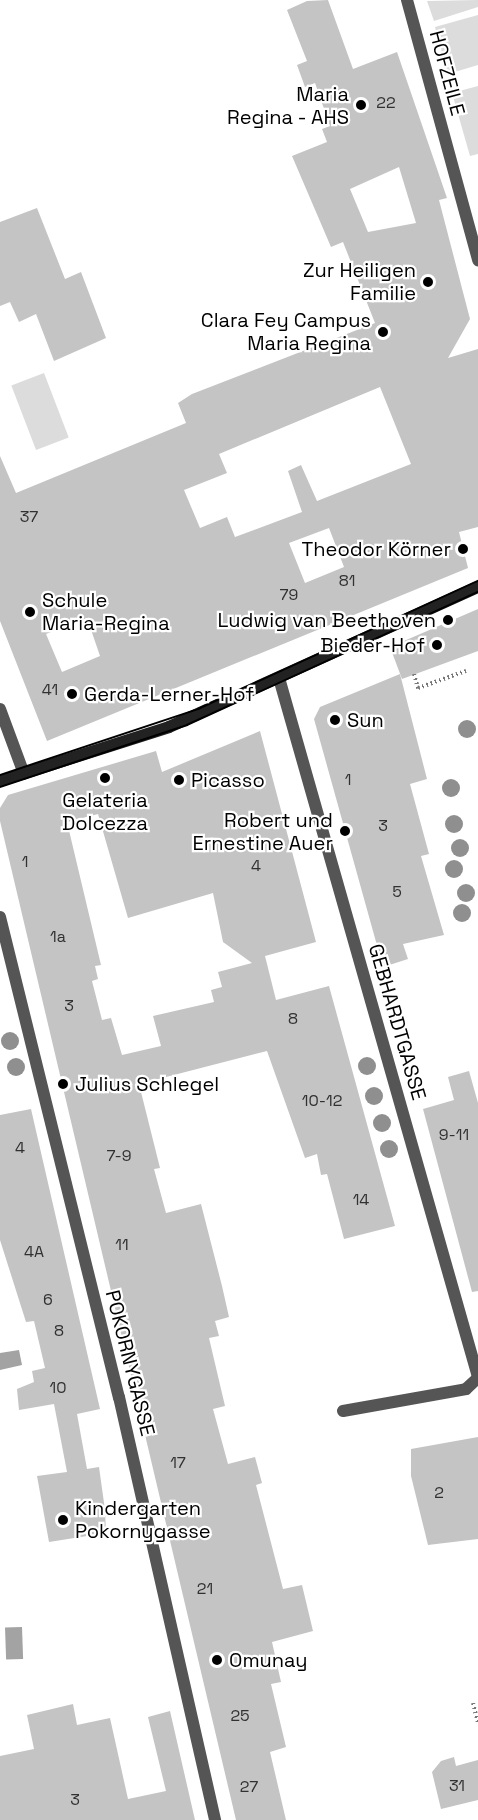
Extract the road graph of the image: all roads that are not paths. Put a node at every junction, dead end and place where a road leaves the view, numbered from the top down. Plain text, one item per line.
1 (407, 0) edge
2 (478, 260) edge
3 (478, 587) edge
4 (279, 678) junction
5 (0, 709) edge
6 (24, 774) junction
7 (0, 781) edge
8 (0, 917) edge
9 (478, 1377) edge
10 (343, 1411) dead end
11 (215, 1820) edge

1 - 2 street, HOFZEILE
3 - 4 main road
4 - 6 main road
4 - 9 street, GEBHARDTGASSE
5 - 6 street
6 - 7 main road
8 - 11 street, POKORNYGASSE
9 - 10 street

